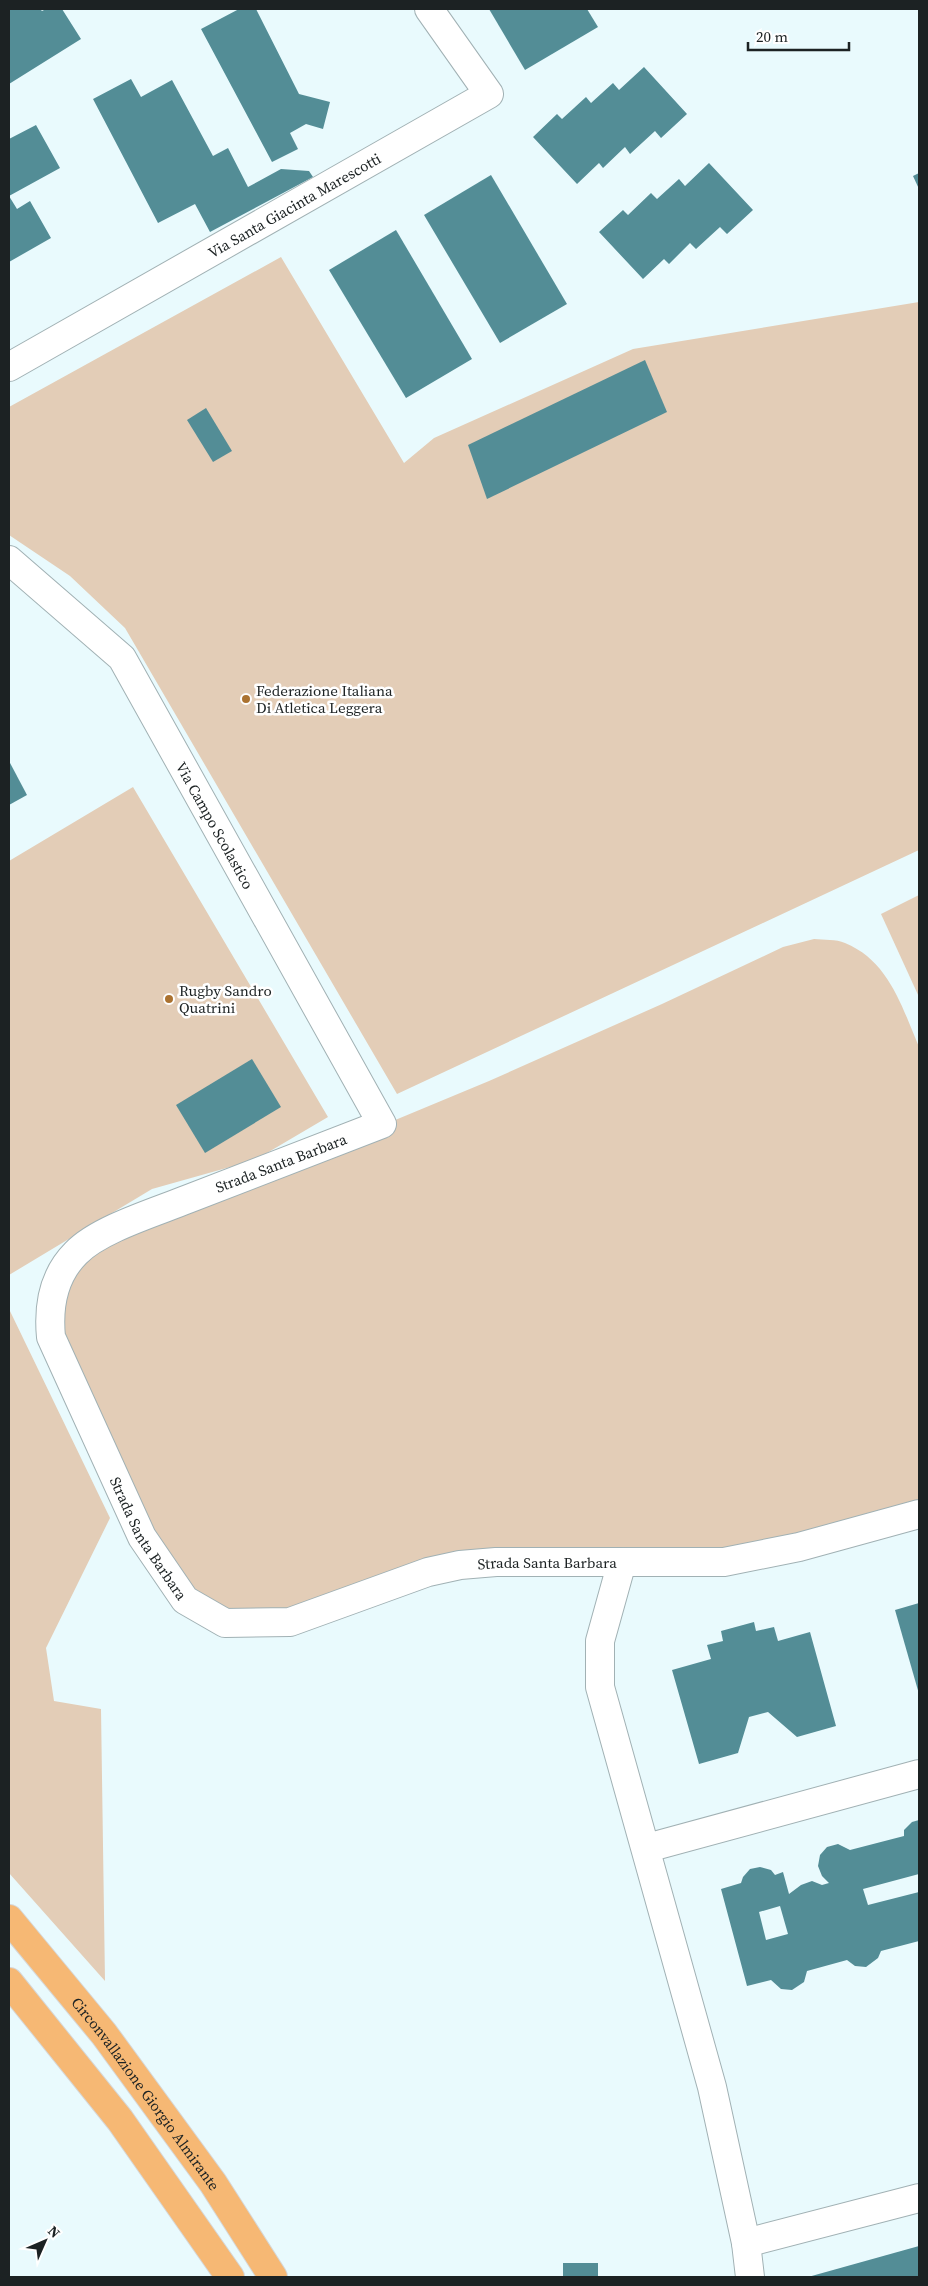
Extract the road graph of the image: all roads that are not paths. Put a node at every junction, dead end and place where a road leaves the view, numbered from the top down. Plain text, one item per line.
1 (429, 9) edge
2 (9, 366) edge
3 (9, 560) edge
4 (382, 1124) joint
5 (919, 1514) edge
6 (622, 1562) junction
7 (919, 1774) edge
8 (647, 1848) junction
9 (9, 1919) edge
10 (9, 1982) edge
11 (919, 2198) edge
12 (746, 2243) junction
13 (230, 2277) edge
14 (273, 2277) edge
15 (750, 2277) edge

1 - 2 street, Via Santa Giacinta Marescotti
3 - 4 street, Via Campo Scolastico
4 - 6 street, Strada Santa Barbara
5 - 6 street, Strada Santa Barbara
6 - 8 street
7 - 8 street
8 - 12 street
9 - 14 highway, Circonvallazione Giorgio Almirante
10 - 13 highway
11 - 12 street
12 - 15 street

